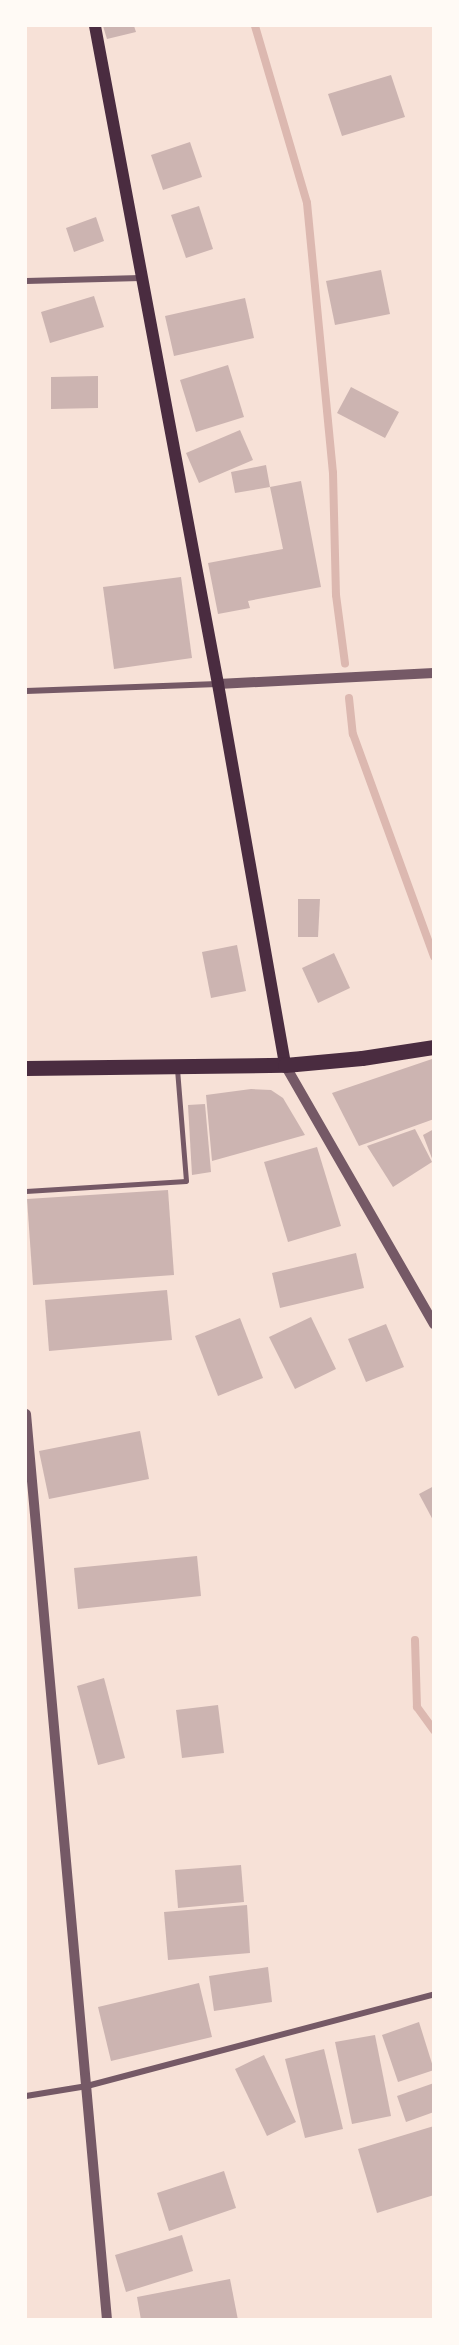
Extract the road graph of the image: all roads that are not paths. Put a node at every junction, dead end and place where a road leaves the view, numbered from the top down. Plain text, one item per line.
1 (95, 26) edge
2 (142, 278) junction
3 (26, 281) edge
4 (434, 673) edge
5 (218, 684) junction
6 (26, 691) edge
7 (434, 1047) edge
8 (285, 1065) junction
9 (177, 1066) junction
10 (26, 1068) edge
11 (26, 1191) edge
12 (434, 1324) edge
13 (26, 1414) edge
14 (434, 1994) edge
15 (87, 2086) junction
16 (26, 2096) edge
17 (107, 2319) edge

1 - 2 main road
2 - 3 street
2 - 5 main road
4 - 5 street
5 - 6 street
5 - 8 main road
7 - 8 main road
8 - 9 main road
8 - 12 street
9 - 10 main road
9 - 11 lane
13 - 15 street
14 - 15 street
15 - 16 street
15 - 17 street

